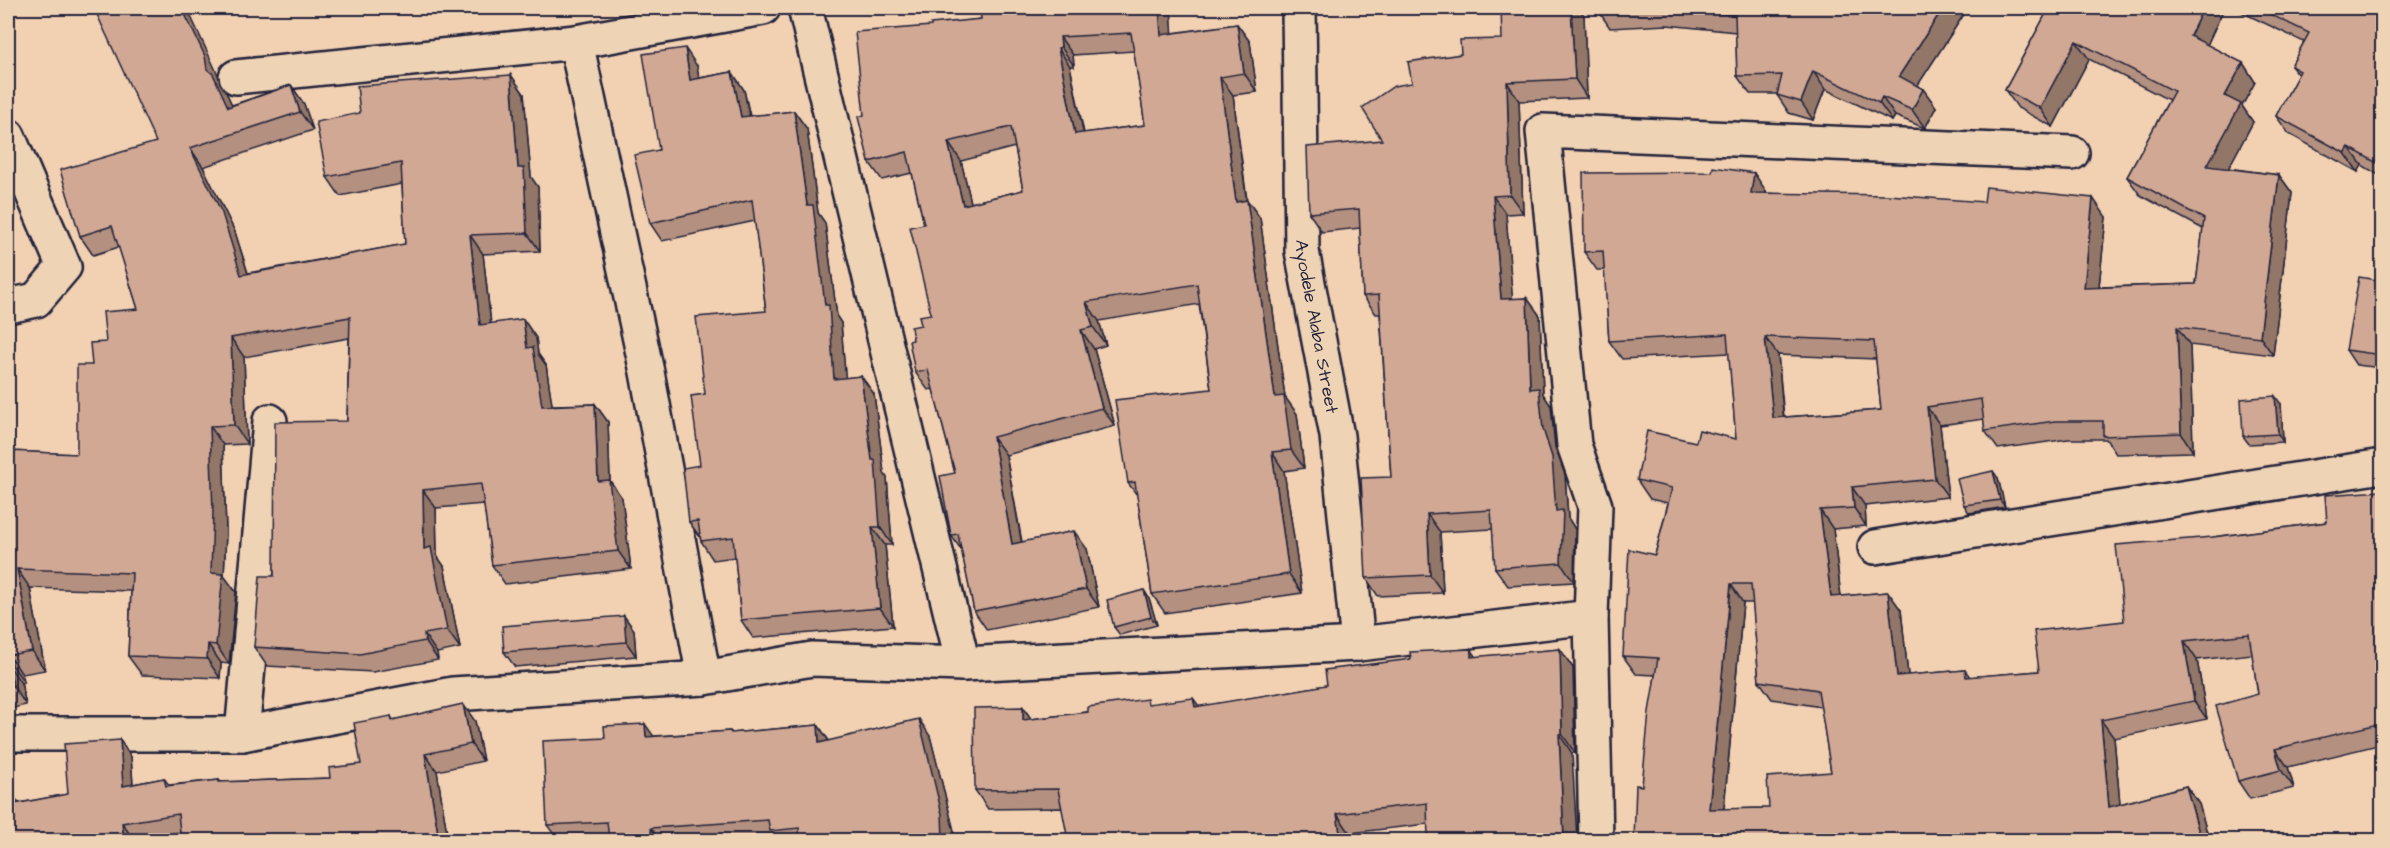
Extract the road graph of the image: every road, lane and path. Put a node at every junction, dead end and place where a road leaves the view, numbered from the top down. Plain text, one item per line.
1 (763, 8) edge
2 (805, 8) edge
3 (1299, 8) edge
4 (576, 42) junction
5 (236, 77) dead end
6 (8, 136) edge
7 (2072, 153) dead end
8 (8, 306) edge
9 (270, 421) dead end
10 (2382, 466) edge
11 (1875, 547) dead end
12 (1591, 617) junction
13 (1358, 644) junction
14 (963, 664) junction
15 (704, 678) junction
16 (8, 734) edge
17 (242, 734) junction
18 (1596, 840) edge

1 - 4 street
2 - 14 street
3 - 13 street, Ayodele Alaba Street
4 - 5 street
4 - 15 street
6 - 8 street
7 - 12 street
9 - 17 street
10 - 11 street
12 - 13 street
12 - 18 street
13 - 14 street
14 - 15 street
15 - 17 street
16 - 17 street

